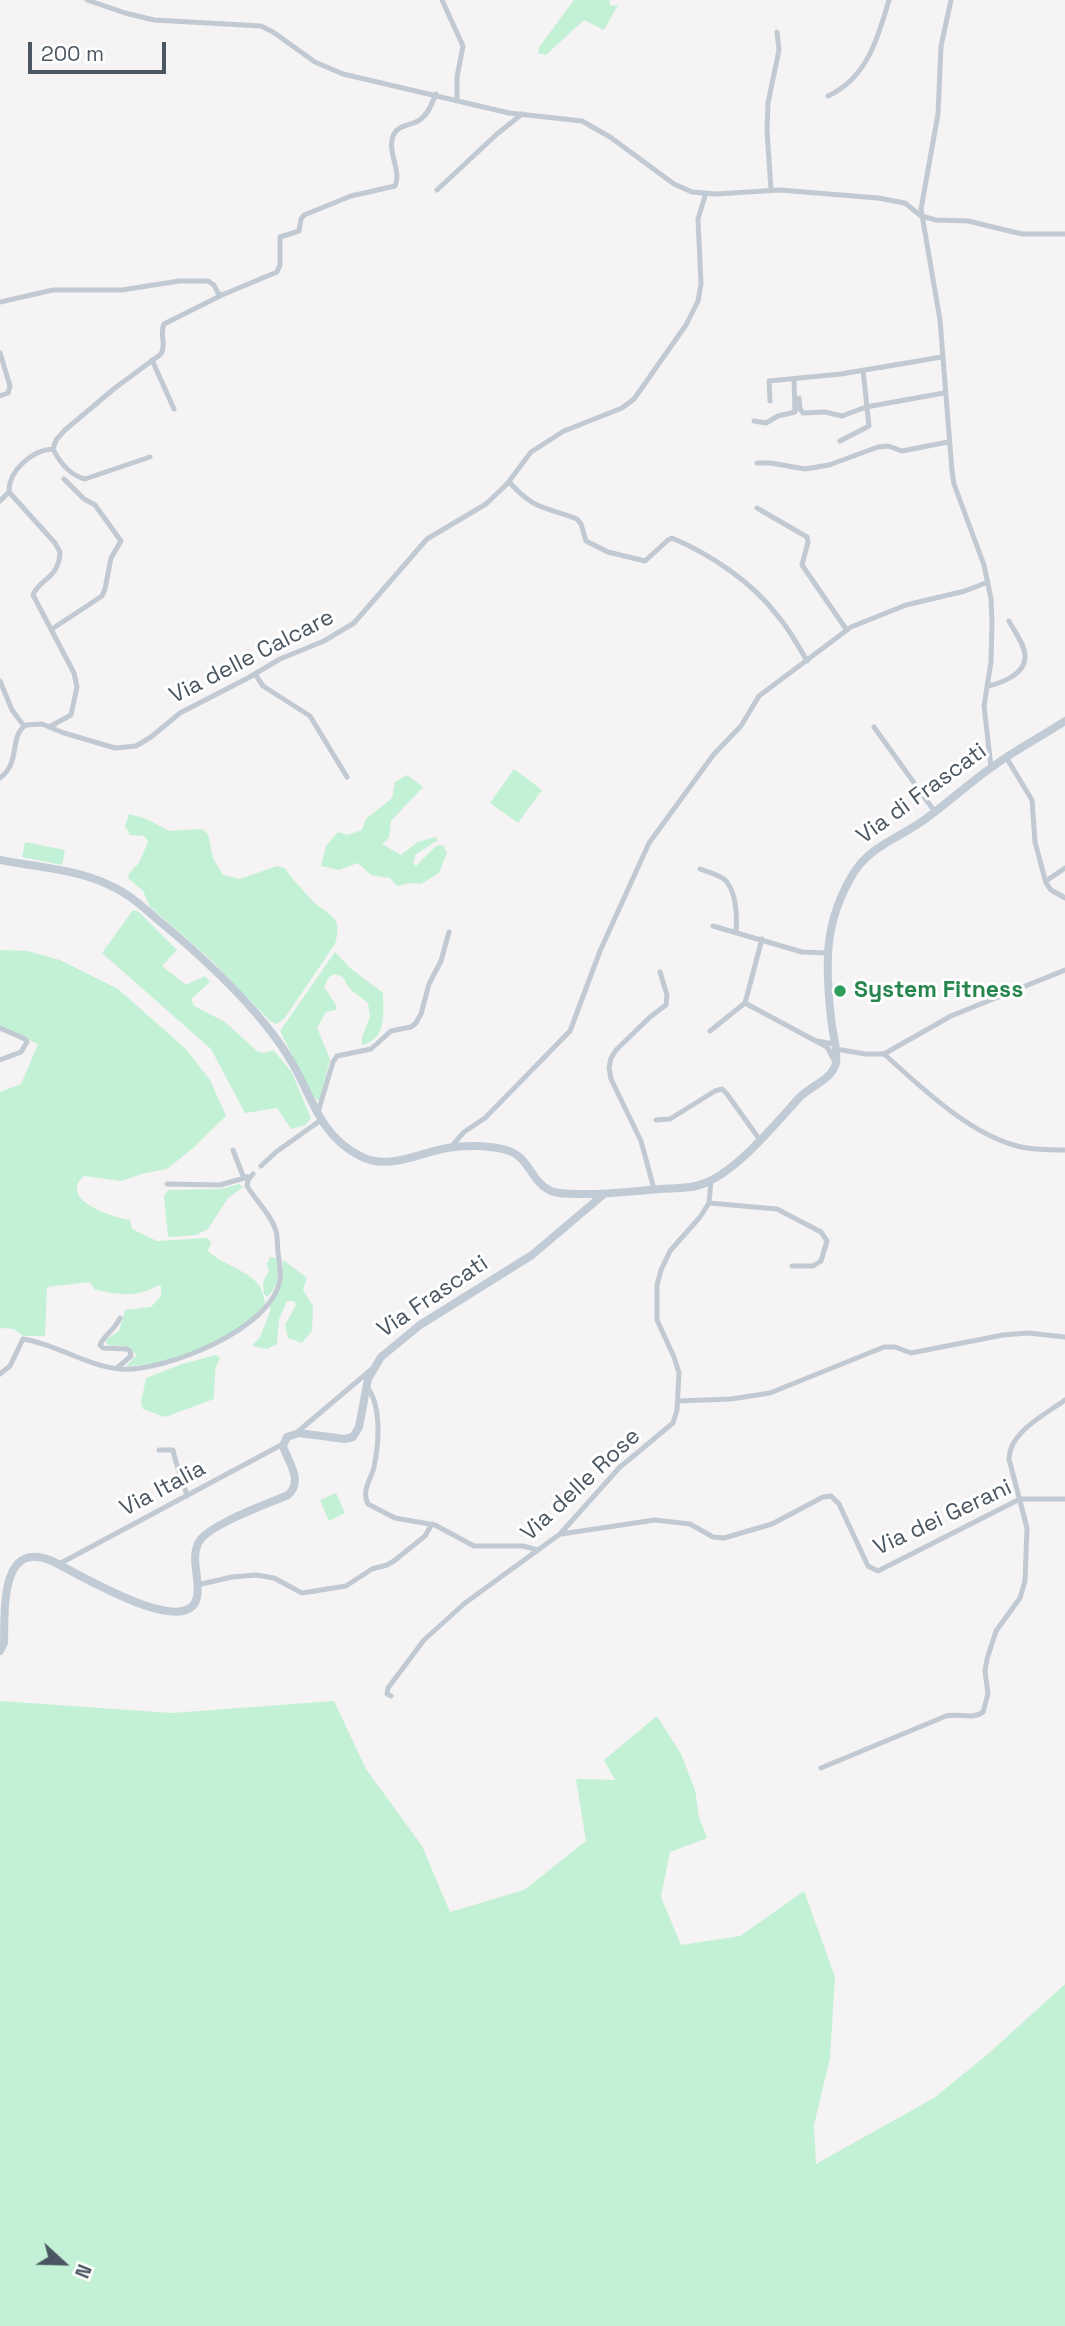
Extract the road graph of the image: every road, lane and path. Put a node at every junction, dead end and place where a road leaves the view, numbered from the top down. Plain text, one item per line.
1 (87, 0) edge
2 (442, 0) edge
3 (888, 0) edge
4 (951, 0) edge
5 (777, 32) dead end
6 (436, 94) junction
7 (828, 96) dead end
8 (457, 102) junction
9 (522, 114) junction
10 (437, 190) dead end
11 (771, 190) junction
12 (706, 193) junction
13 (921, 202) junction
14 (905, 203) junction
15 (921, 216) junction
16 (1065, 234) edge
17 (222, 295) junction
18 (0, 302) edge
19 (0, 353) edge
20 (942, 357) junction
21 (152, 359) junction
22 (863, 370) junction
23 (794, 379) junction
24 (944, 393) junction
25 (0, 396) edge
26 (799, 398) dead end
27 (770, 401) dead end
28 (866, 407) junction
29 (174, 409) dead end
30 (754, 421) dead end
31 (840, 441) dead end
32 (948, 442) junction
33 (53, 449) junction
34 (150, 457) dead end
35 (757, 463) dead end
36 (64, 479) dead end
37 (509, 482) junction
38 (9, 492) junction
39 (0, 501) edge
40 (757, 508) dead end
41 (988, 582) junction
42 (1009, 621) dead end
43 (52, 629) junction
44 (846, 629) junction
45 (807, 661) junction
46 (255, 674) junction
47 (0, 681) edge
48 (988, 686) junction
49 (1065, 721) edge
50 (24, 726) junction
51 (49, 727) junction
52 (874, 727) dead end
53 (1006, 757) junction
54 (991, 767) junction
55 (0, 778) edge
56 (347, 778) dead end
57 (935, 812) junction
58 (0, 860) edge
59 (1065, 868) edge
60 (700, 869) dead end
61 (1047, 885) junction
62 (1065, 898) edge
63 (713, 926) dead end
64 (449, 932) dead end
65 (736, 932) junction
66 (762, 939) junction
67 (827, 953) junction
68 (1065, 970) edge
69 (660, 972) dead end
70 (745, 1003) junction
71 (0, 1028) edge
72 (710, 1031) dead end
73 (816, 1041) junction
74 (833, 1049) junction
75 (884, 1054) junction
76 (1, 1058) edge
77 (319, 1118) junction
78 (656, 1120) dead end
79 (760, 1140) junction
80 (452, 1147) junction
81 (233, 1150) dead end
82 (1065, 1150) edge
83 (261, 1166) dead end
84 (251, 1176) junction
85 (711, 1180) junction
86 (167, 1184) dead end
87 (654, 1189) junction
88 (604, 1194) junction
89 (709, 1203) junction
90 (792, 1266) dead end
91 (120, 1318) dead end
92 (1065, 1338) edge
93 (117, 1368) junction
94 (373, 1368) junction
95 (0, 1374) edge
96 (366, 1386) junction
97 (1065, 1400) edge
98 (678, 1401) junction
99 (295, 1434) junction
100 (283, 1444) junction
101 (159, 1450) dead end
102 (187, 1496) junction
103 (1020, 1499) junction
104 (1065, 1499) edge
105 (432, 1524) junction
106 (560, 1534) junction
107 (538, 1550) junction
108 (59, 1564) junction
109 (197, 1585) junction
110 (0, 1651) edge
111 (391, 1696) dead end
112 (821, 1768) dead end

1 - 6 street
2 - 8 street
3 - 7 street
4 - 13 street
5 - 11 street
6 - 8 street
6 - 17 street
8 - 9 street
9 - 10 street
9 - 12 street
11 - 12 street
11 - 14 street
12 - 37 street, Via delle Calcare
13 - 14 street
13 - 15 street
14 - 15 street
15 - 16 street
15 - 20 street
17 - 18 street
17 - 21 street
19 - 25 street
20 - 22 street
20 - 24 street
21 - 29 street
21 - 33 street
22 - 23 street
22 - 28 street
23 - 27 street
23 - 30 street
24 - 28 street
24 - 32 street
26 - 28 street
28 - 31 street
32 - 35 street
32 - 41 street
33 - 34 street
33 - 38 street
36 - 43 street
37 - 45 street
37 - 46 street, Via delle Calcare
38 - 39 street
38 - 43 street
40 - 44 street
41 - 44 street
41 - 48 street
42 - 48 street
43 - 51 street
44 - 45 street
45 - 80 street
46 - 51 street, Via delle Calcare
46 - 56 street
47 - 50 street
48 - 54 street
49 - 53 main road, Via di Frascati
50 - 51 street, Via delle Calcare
50 - 55 street
52 - 57 street
53 - 54 main road, Via di Frascati
53 - 61 street
54 - 57 main road, Via di Frascati
57 - 67 main road, Via di Frascati
58 - 77 main road
59 - 61 street
60 - 65 street
61 - 62 street
63 - 65 street
64 - 77 street
65 - 66 street
66 - 67 street
66 - 70 street
67 - 74 main road, Via di Frascati
68 - 75 street
69 - 87 street
70 - 72 street
70 - 73 street
71 - 76 street
73 - 74 street
73 - 74 street
74 - 75 street
74 - 79 main road
75 - 82 street
77 - 80 main road
77 - 83 street
78 - 79 street
79 - 85 main road
80 - 88 main road
81 - 84 street
84 - 86 street
84 - 93 street
85 - 87 main road
85 - 89 street
87 - 88 main road
88 - 94 main road, Via Frascati
89 - 90 street
89 - 98 street, Via delle Rose
91 - 93 street
92 - 98 street
93 - 95 street
94 - 96 main road, Via Frascati
94 - 99 street
96 - 99 main road, Via Frascati
96 - 105 street
97 - 103 street
98 - 106 street, Via delle Rose
99 - 100 main road
100 - 102 street, Via Italia
100 - 109 main road
101 - 102 street
102 - 108 street, Via Italia
103 - 104 street, Via dei Gerani
103 - 106 street, Via dei Gerani
103 - 112 street
105 - 107 street
105 - 109 street
106 - 107 street, Via delle Rose
107 - 111 street, Via delle Rose
108 - 109 main road
108 - 110 main road

